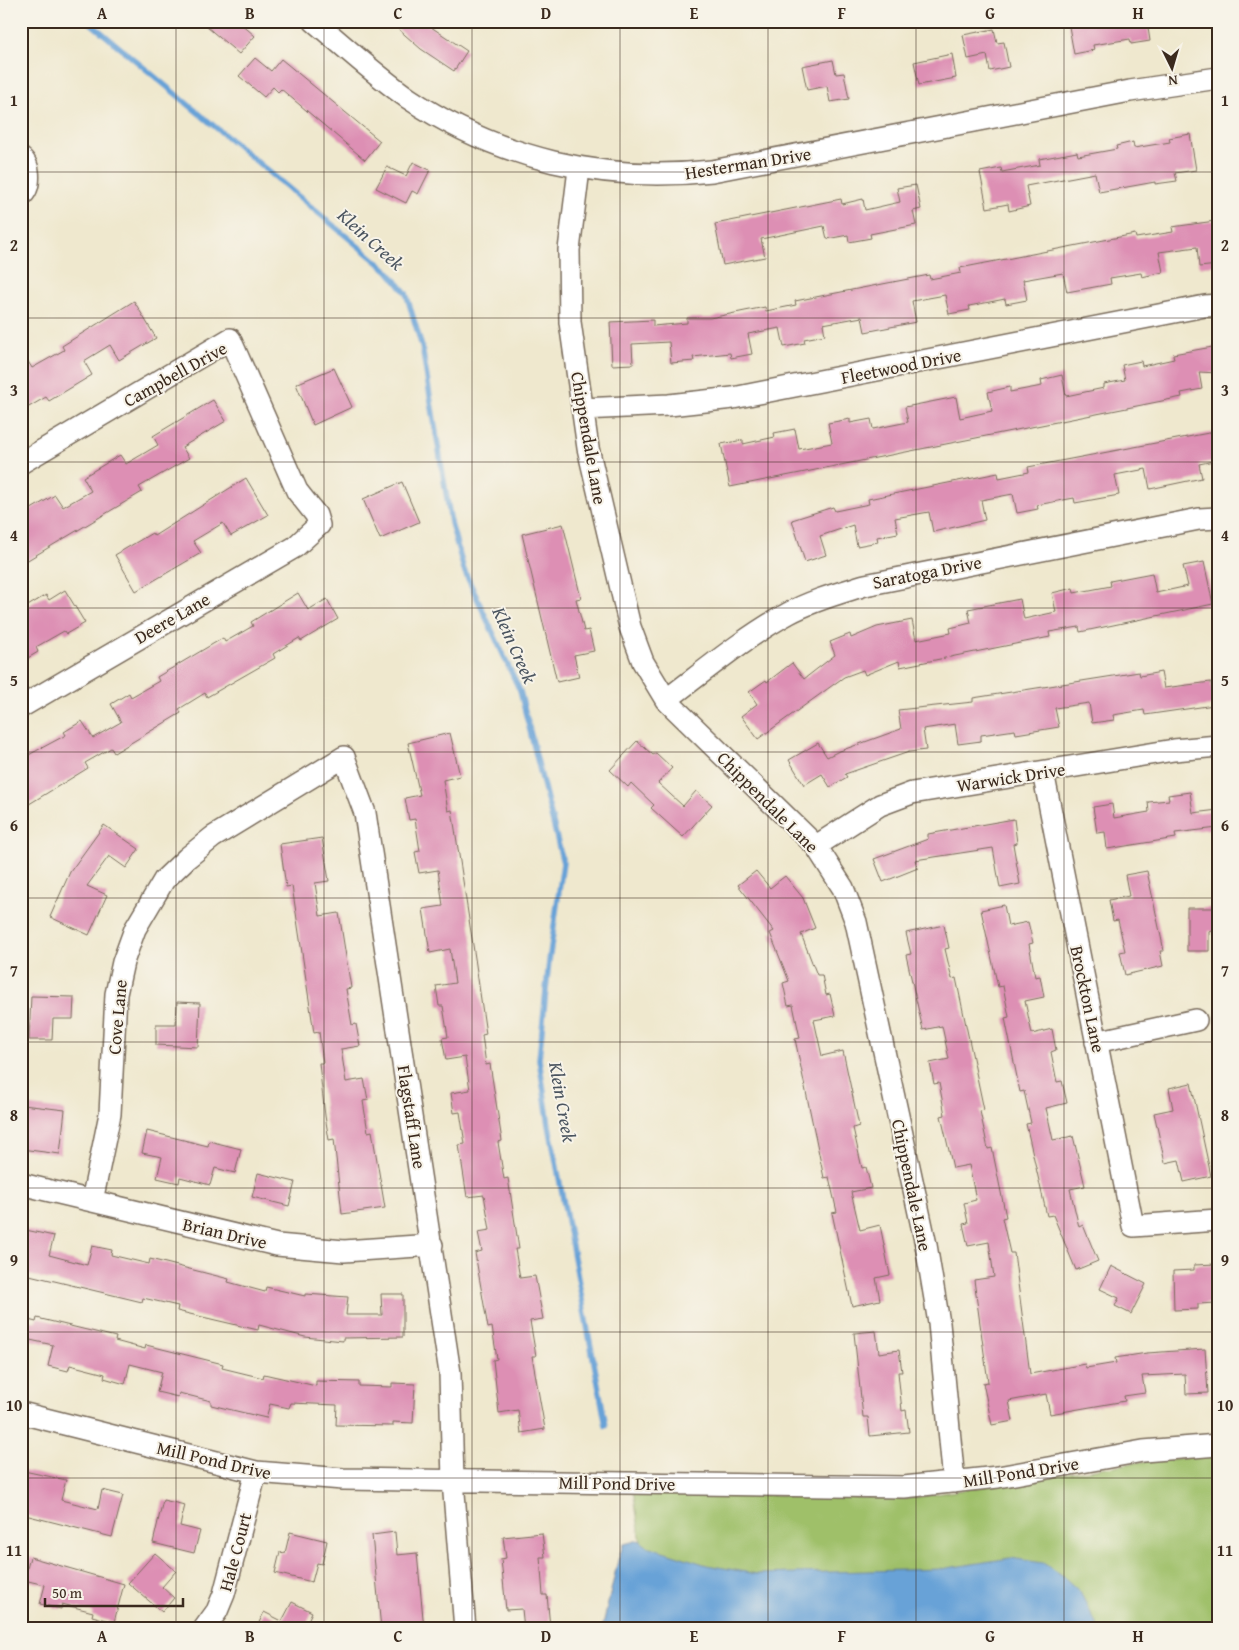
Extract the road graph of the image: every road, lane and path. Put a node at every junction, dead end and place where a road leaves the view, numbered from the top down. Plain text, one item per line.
1 (314, 21) edge
2 (1218, 78) edge
3 (25, 166) edge
4 (579, 169) junction
5 (21, 196) edge
6 (1218, 306) edge
7 (582, 409) junction
8 (21, 463) edge
9 (1218, 518) edge
10 (319, 525) joint
11 (666, 700) junction
12 (21, 707) edge
13 (1218, 746) edge
14 (344, 757) joint
15 (1043, 772) junction
16 (816, 846) junction
17 (1196, 1020) dead end
18 (1096, 1042) junction
19 (21, 1184) edge
20 (92, 1201) junction
21 (1218, 1220) edge
22 (432, 1244) junction
23 (21, 1413) edge
24 (1218, 1445) edge
25 (256, 1472) junction
26 (453, 1481) junction
27 (954, 1482) junction
28 (204, 1629) edge
29 (465, 1629) edge

1 - 4 street, Hesterman Drive
2 - 4 street, Hesterman Drive
3 - 5 street
4 - 7 street, Chippendale Lane
6 - 7 street, Fleetwood Drive
7 - 11 street, Chippendale Lane
8 - 10 street, Campbell Drive
9 - 11 street, Saratoga Drive
10 - 12 street, Deere Lane
11 - 16 street, Chippendale Lane
13 - 15 street, Warwick Drive
14 - 20 street, Cove Lane
14 - 22 street, Flagstaff Lane
15 - 16 street, Warwick Drive
15 - 18 street, Brockton Lane
16 - 27 street, Chippendale Lane
17 - 18 street
18 - 21 street, Brockton Lane
19 - 20 street, Brian Drive
20 - 22 street, Brian Drive
22 - 26 street, Flagstaff Lane
23 - 25 street, Mill Pond Drive
24 - 27 street, Mill Pond Drive
25 - 26 street, Mill Pond Drive
25 - 28 street, Hale Court
26 - 27 street, Mill Pond Drive
26 - 29 street, Flagstaff Lane

